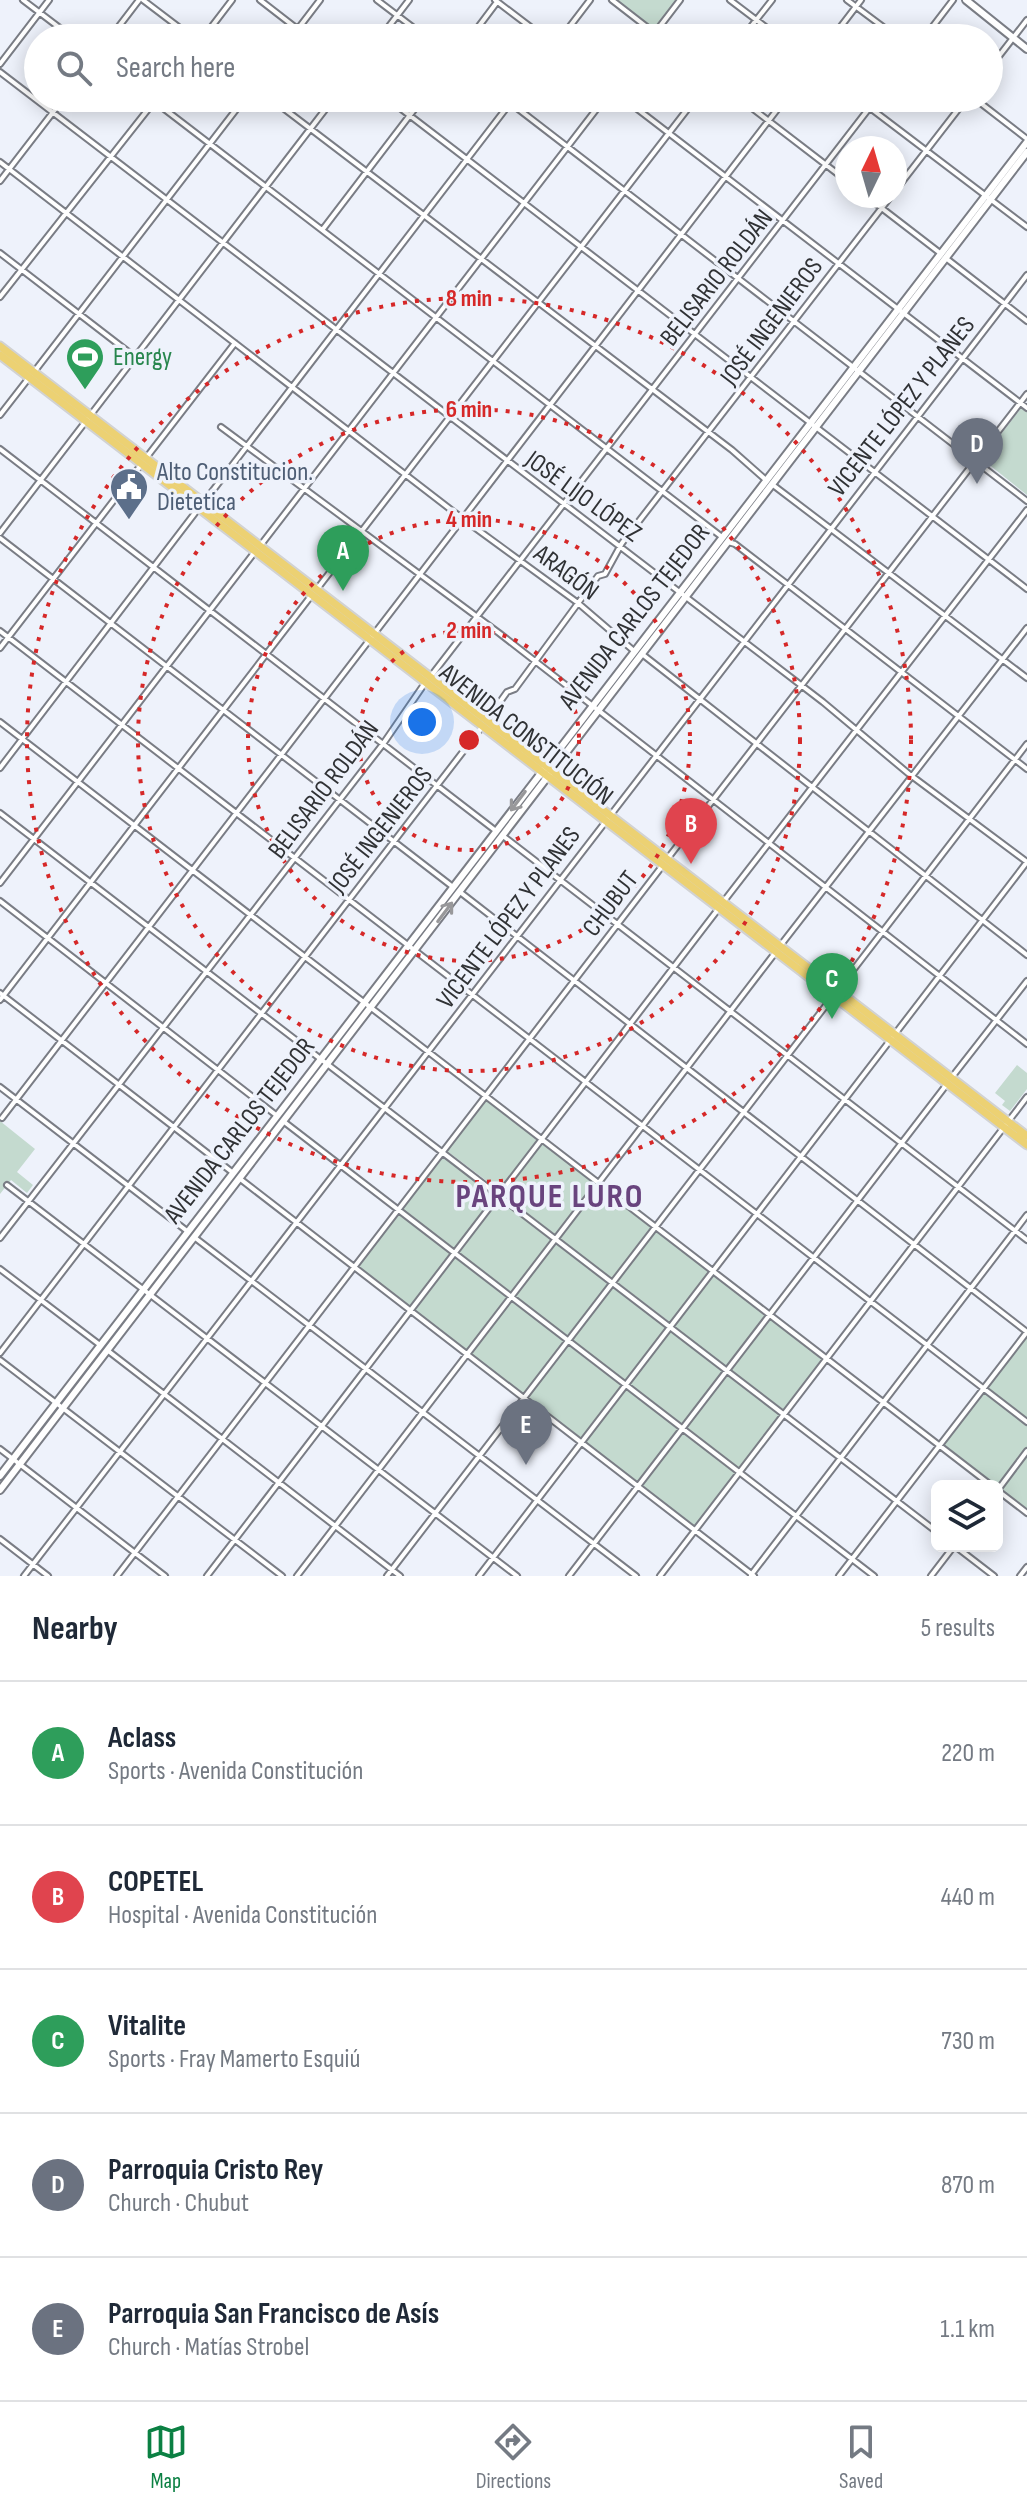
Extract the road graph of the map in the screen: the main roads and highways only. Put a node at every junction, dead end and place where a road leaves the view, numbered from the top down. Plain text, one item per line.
1 (966, 0) edge
2 (996, 24) edge
3 (1003, 30) edge
4 (1027, 49) edge
5 (1027, 141) edge
6 (1027, 152) edge
7 (988, 198) junction
8 (0, 346) edge
9 (0, 355) edge
10 (31, 375) junction
11 (682, 596) junction
12 (547, 772) junction
13 (1006, 1125) junction
14 (1027, 1136) edge
15 (1027, 1145) edge
16 (60, 1405) junction
17 (0, 1476) edge
18 (0, 1490) edge

1 - 2 main road
3 - 4 main road
5 - 7 main road, AVENIDA CARLOS TEJEDOR
6 - 7 main road, AVENIDA CARLOS TEJEDOR
7 - 11 main road, AVENIDA CARLOS TEJEDOR
8 - 10 main road, AVENIDA CONSTITUCIÓN
9 - 10 main road, AVENIDA CONSTITUCIÓN
10 - 12 main road, AVENIDA CONSTITUCIÓN
11 - 12 main road, AVENIDA CARLOS TEJEDOR
11 - 12 main road, AVENIDA CARLOS TEJEDOR
12 - 13 main road, AVENIDA CONSTITUCIÓN
16 -> 12 main road, AVENIDA CARLOS TEJEDOR
12 -> 16 main road, AVENIDA CARLOS TEJEDOR
13 - 14 main road, AVENIDA CONSTITUCIÓN
13 - 15 main road, AVENIDA CONSTITUCIÓN
16 - 17 main road
16 - 18 main road

